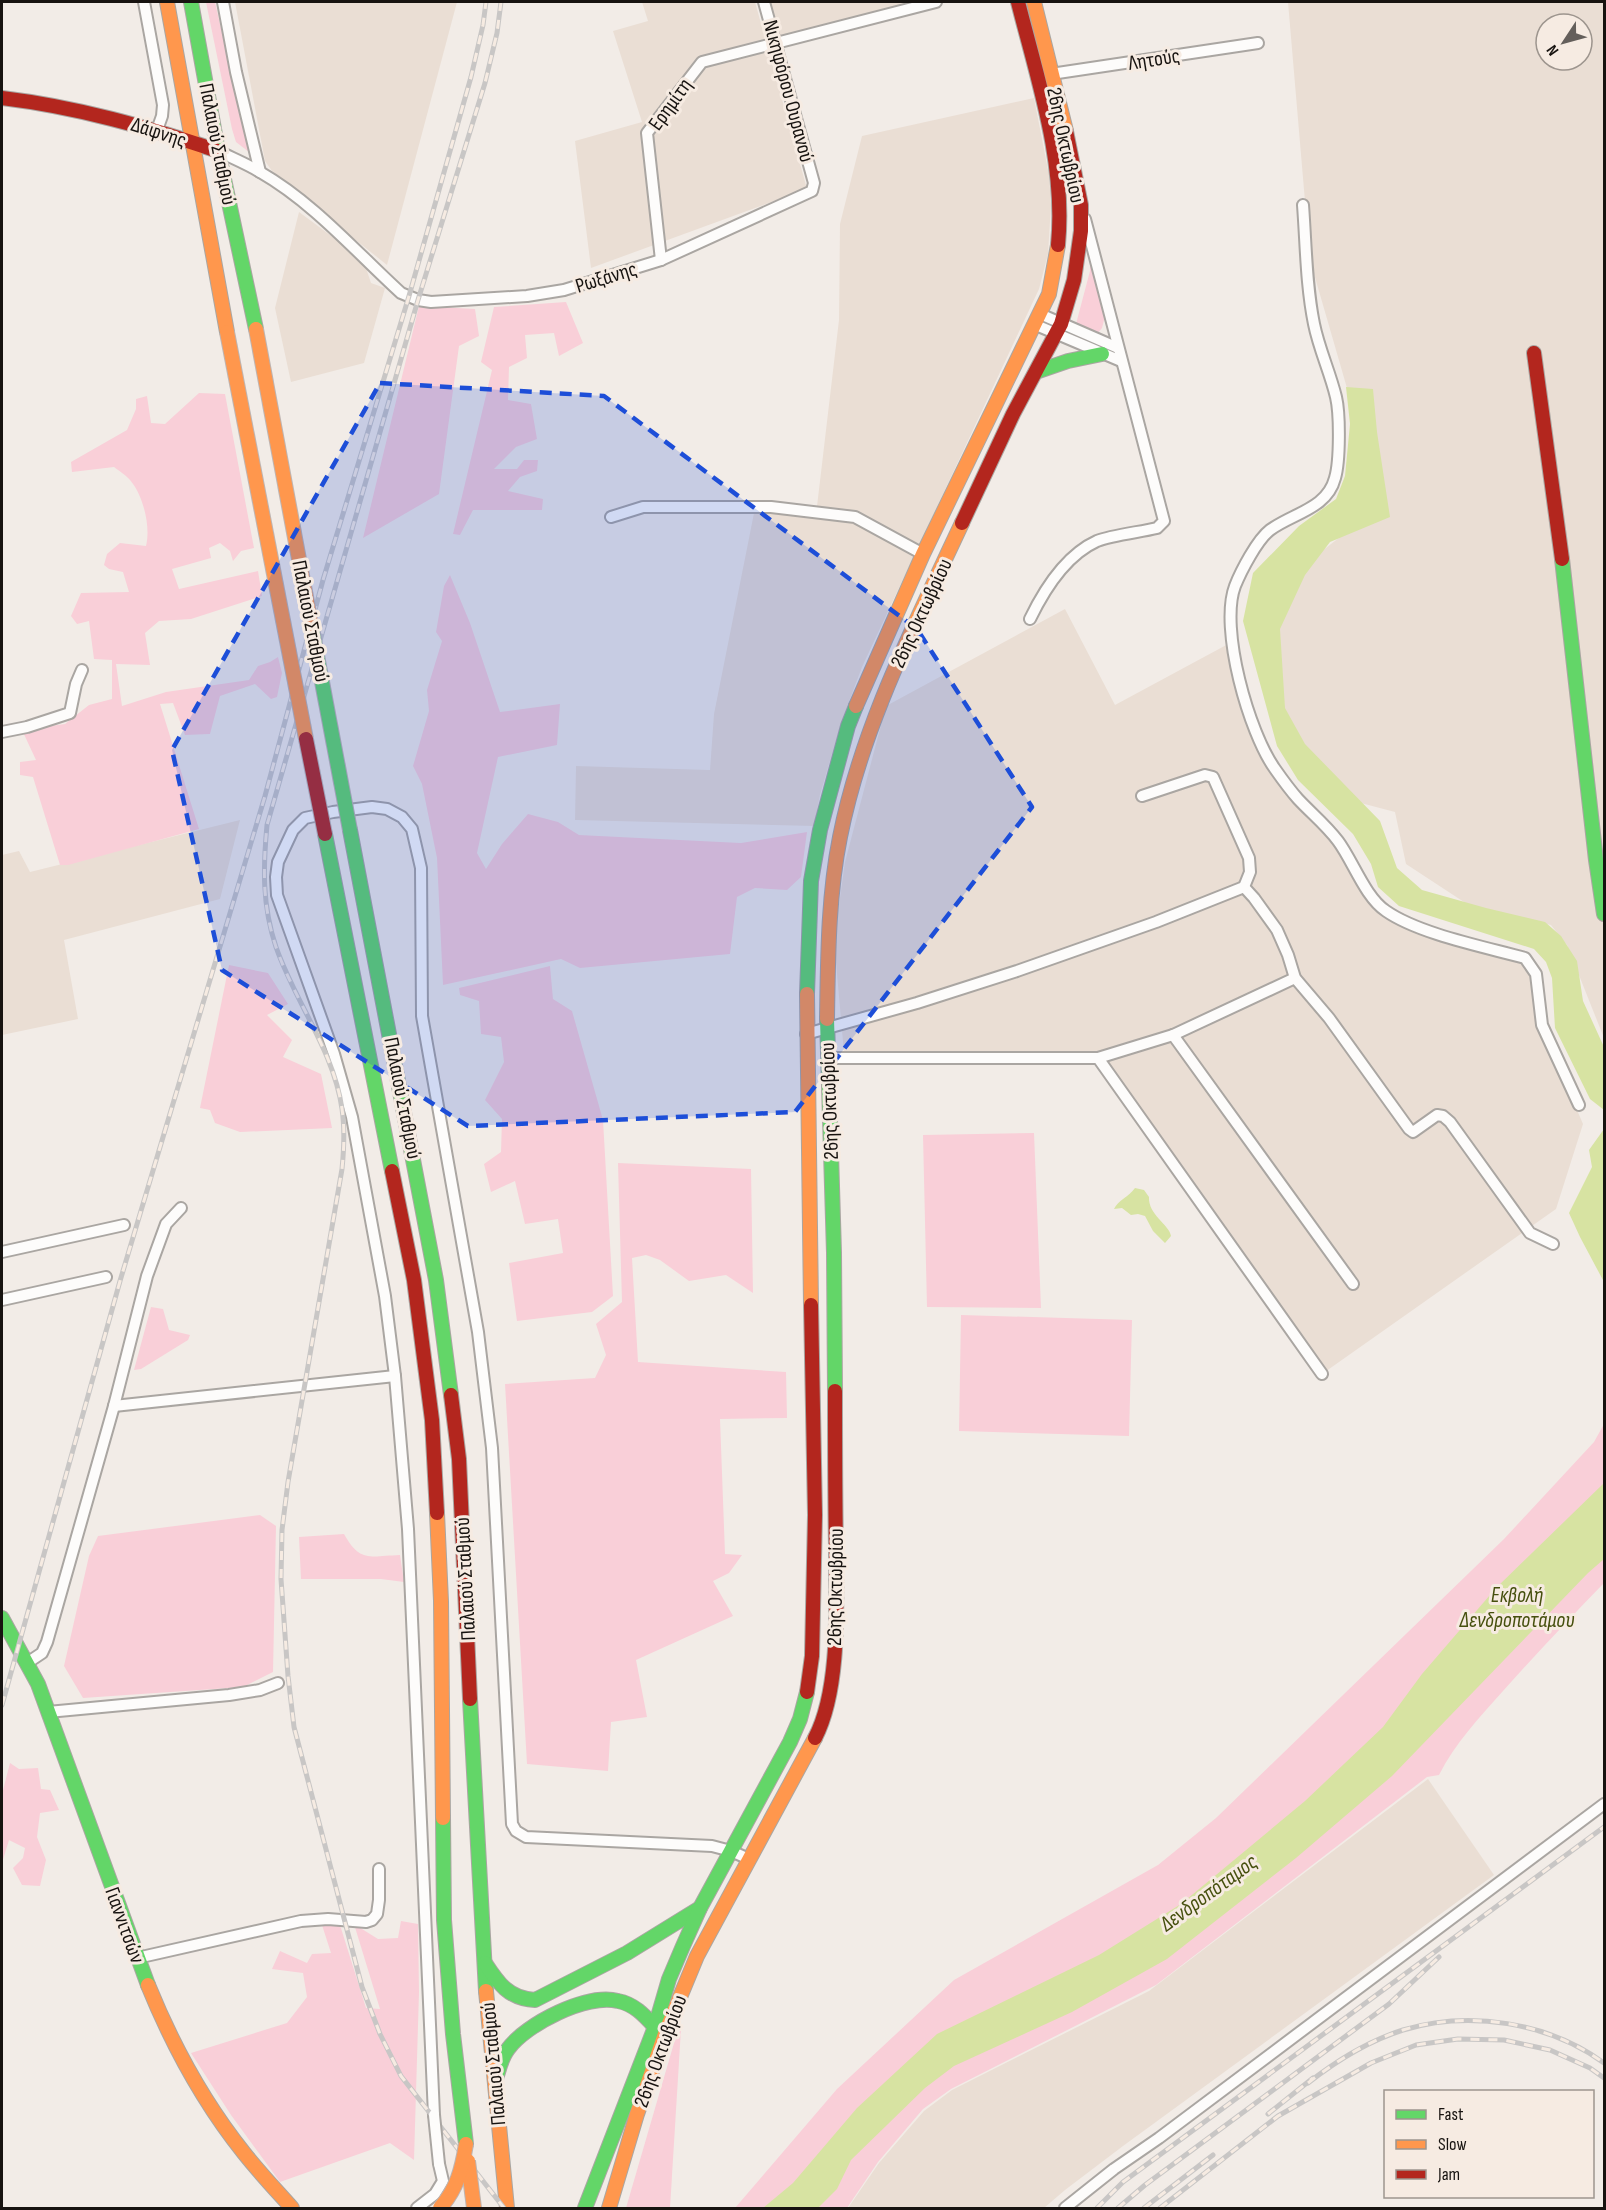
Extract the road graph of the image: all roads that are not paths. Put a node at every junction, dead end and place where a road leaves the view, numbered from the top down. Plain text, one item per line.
1 (144, 2) edge
2 (167, 2) edge
3 (191, 2) edge
4 (223, 2) edge
5 (764, 2) edge
6 (936, 2) edge
7 (1018, 2) edge
8 (1034, 2) edge
9 (775, 43) junction
10 (1258, 43) dead end
11 (1051, 74) junction
12 (2, 98) edge
13 (156, 130) junction
14 (191, 142) junction
15 (218, 151) junction
16 (260, 172) junction
17 (813, 181) joint
18 (1081, 205) junction
19 (1303, 205) dead end
20 (661, 260) junction
21 (383, 276) joint
22 (1038, 320) junction
23 (1059, 329) junction
24 (1118, 348) junction
25 (1534, 353) dead end
26 (1102, 354) junction
27 (1121, 361) junction
28 (1035, 372) junction
29 (611, 517) dead end
30 (923, 554) junction
31 (1030, 619) dead end
32 (82, 670) dead end
33 (2, 732) edge
34 (1142, 796) dead end
35 (1244, 886) junction
36 (1605, 914) edge
37 (1295, 978) junction
38 (827, 1028) junction
39 (806, 1034) junction
40 (1173, 1035) junction
41 (829, 1058) junction
42 (1098, 1058) junction
43 (1579, 1105) dead end
44 (181, 1208) dead end
45 (124, 1225) dead end
46 (1553, 1244) dead end
47 (2, 1252) edge
48 (106, 1277) dead end
49 (1353, 1284) dead end
50 (2, 1300) edge
51 (1322, 1374) dead end
52 (395, 1376) junction
53 (114, 1406) junction
54 (2, 1618) edge
55 (27, 1663) junction
56 (278, 1683) dead end
57 (48, 1712) junction
58 (1605, 1804) edge
59 (731, 1851) junction
60 (749, 1859) junction
61 (379, 1869) dead end
62 (700, 1908) junction
63 (137, 1958) junction
64 (483, 1961) junction
65 (655, 2027) junction
66 (494, 2086) junction
67 (466, 2144) junction
68 (612, 2205) edge
69 (292, 2208) edge
70 (417, 2208) edge
71 (440, 2208) edge
72 (474, 2208) edge
73 (507, 2208) edge
74 (585, 2208) edge
75 (1065, 2208) edge

1 - 13 street
2 - 14 main road, Παλαιού Σταθμού
3 - 15 main road, Παλαιού Σταθμού
4 - 16 street
5 - 9 street, Νικηφόρου Ουρανού
6 - 9 street, Ερημίτη
7 - 22 main road, 26ης Οκτωβρίου
8 - 11 main road, 26ης Οκτωβρίου
9 - 17 street, Νικηφόρου Ουρανού
9 - 20 street, Ερημίτη
10 - 11 street, Λητούς
11 - 18 main road, 26ης Οκτωβρίου
12 - 13 main road, Δάφνης
13 - 14 main road, Δάφνης
14 - 15 main road, Δάφνης
14 - 67 main road, Παλαιού Σταθμού, bridge
15 - 16 street, Δάφνης
15 - 64 main road, Παλαιού Σταθμού, bridge
16 - 21 street, Δάφνης
17 - 20 street, Ρωξάνης
18 - 23 main road, 26ης Οκτωβρίου
18 - 24 street
19 - 43 street
20 - 21 street, Ρωξάνης
22 - 23 street
22 - 30 main road, 26ης Οκτωβρίου
23 - 24 street
23 - 26 street
23 - 28 main road, 26ης Οκτωβρίου
24 - 27 street
25 - 36 main road
26 - 27 street
26 - 28 main road
27 - 31 street
28 - 38 main road, 26ης Οκτωβρίου
29 - 30 street
30 - 39 main road, 26ης Οκτωβρίου
32 - 33 street
34 - 35 street
35 - 37 street
35 - 38 street
37 - 40 street
37 - 46 street
38 - 39 street
38 - 41 main road, 26ης Οκτωβρίου
39 - 59 main road, 26ης Οκτωβρίου
40 - 42 street
40 - 49 street
41 - 42 street
41 - 60 main road, 26ης Οκτωβρίου
42 - 51 street
44 - 53 street
45 - 47 street
48 - 50 street
52 - 53 street
52 - 59 street
52 - 70 street, bridge
53 - 55 street
54 - 55 main road, Γιαννιτσών
55 - 57 main road, Γιαννιτσών
56 - 57 street
57 - 63 main road, Γιαννιτσών
58 - 75 street
59 - 60 street
59 - 62 main road, 26ης Οκτωβρίου
60 - 68 main road, 26ης Οκτωβρίου
61 - 63 street
62 - 64 main road
62 - 65 main road, 26ης Οκτωβρίου
63 - 69 main road, Γιαννιτσών
64 - 66 main road, Παλαιού Σταθμού
65 - 66 main road
65 - 74 main road, 26ης Οκτωβρίου
66 - 73 main road, Παλαιού Σταθμού
67 - 71 main road, bridge
67 - 72 main road, bridge

